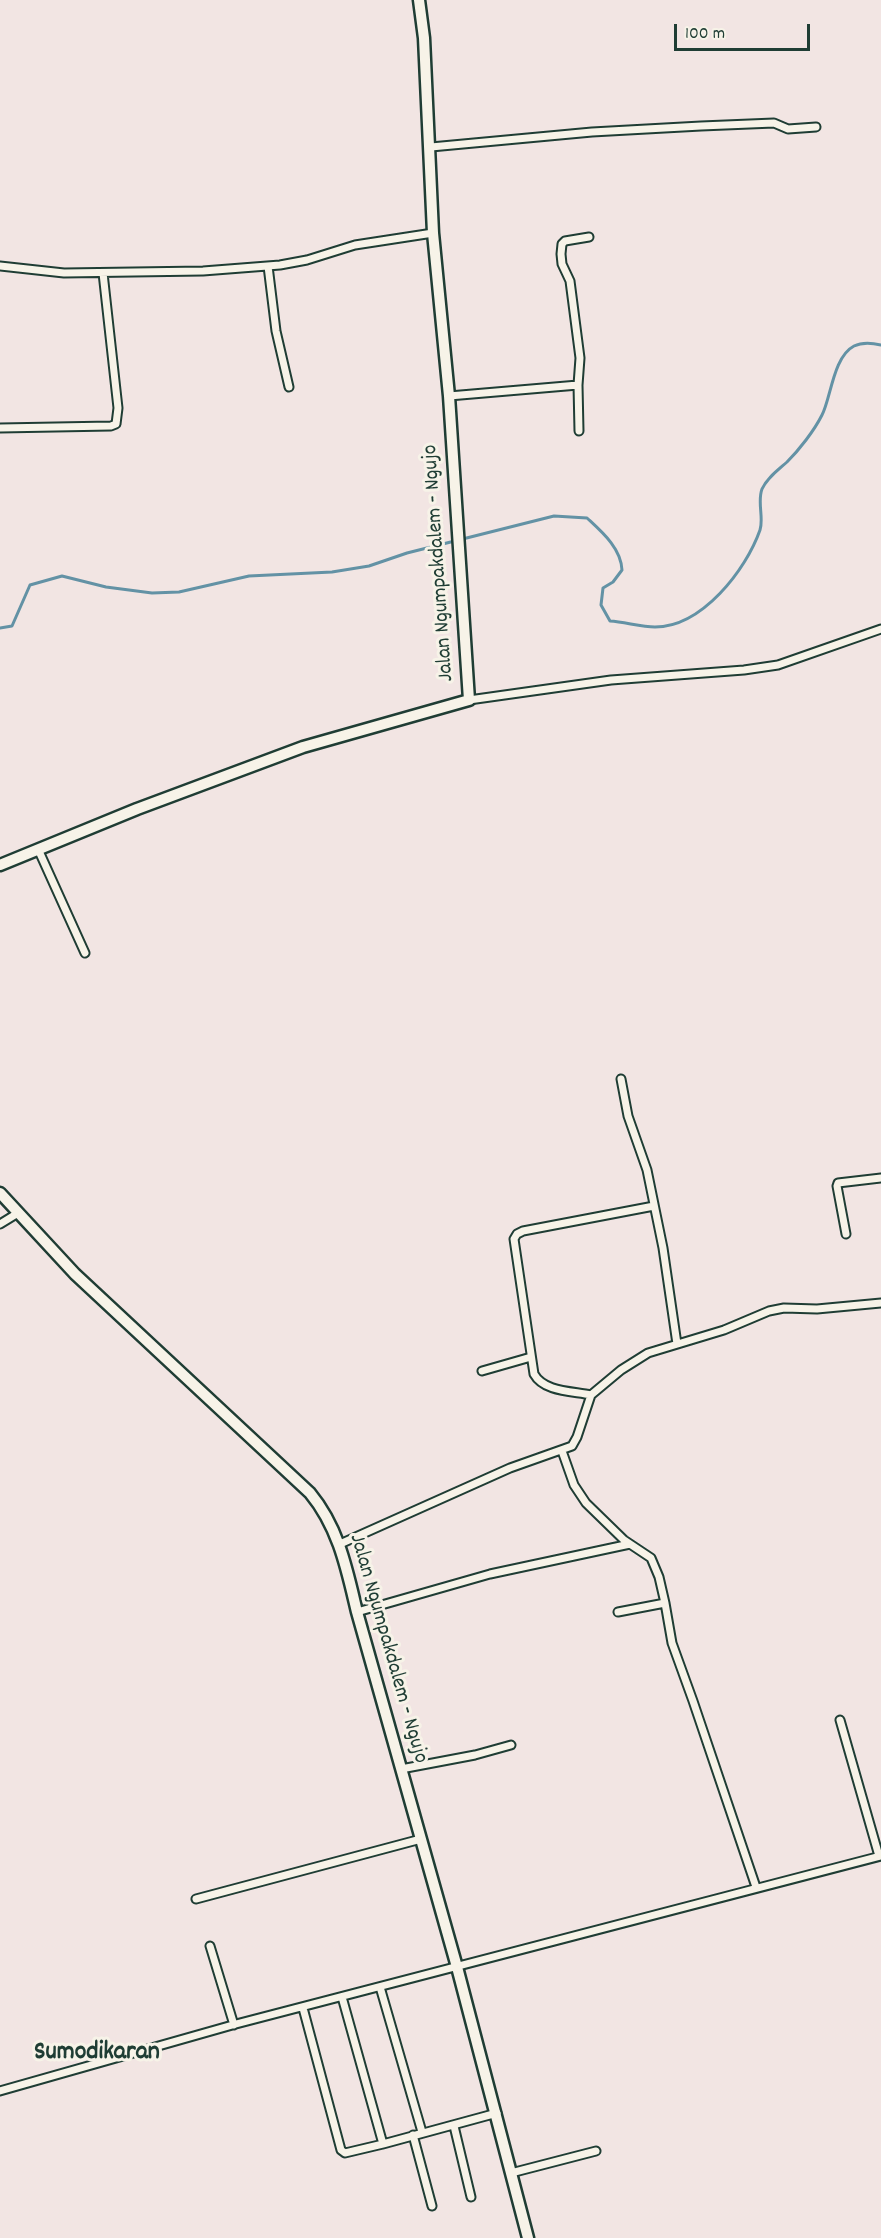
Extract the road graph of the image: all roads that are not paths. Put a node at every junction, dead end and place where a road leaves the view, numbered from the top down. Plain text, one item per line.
1 (419, 0) edge
2 (816, 127) dead end
3 (431, 147) junction
4 (433, 233) junction
5 (589, 237) dead end
6 (0, 266) edge
7 (268, 266) junction
8 (103, 273) junction
9 (578, 385) junction
10 (289, 387) dead end
11 (449, 396) junction
12 (0, 428) edge
13 (579, 431) dead end
14 (881, 629) edge
15 (468, 700) junction
16 (39, 849) junction
17 (0, 865) edge
18 (85, 953) dead end
19 (621, 1079) dead end
20 (881, 1178) edge
21 (0, 1194) edge
22 (654, 1206) junction
23 (18, 1213) junction
24 (0, 1224) edge
25 (846, 1234) dead end
26 (881, 1303) edge
27 (677, 1344) junction
28 (531, 1357) junction
29 (482, 1371) dead end
30 (591, 1395) junction
31 (562, 1451) junction
32 (340, 1544) junction
33 (630, 1544) junction
34 (665, 1603) junction
35 (357, 1612) junction
36 (618, 1612) dead end
37 (840, 1720) dead end
38 (511, 1745) dead end
39 (401, 1769) junction
40 (421, 1839) junction
41 (880, 1856) edge
42 (756, 1887) junction
43 (196, 1899) dead end
44 (210, 1946) dead end
45 (457, 1967) junction
46 (380, 1987) junction
47 (342, 1997) junction
48 (303, 2008) junction
49 (234, 2025) junction
50 (0, 2091) edge
51 (497, 2113) junction
52 (453, 2126) junction
53 (422, 2132) junction
54 (413, 2135) junction
55 (383, 2144) junction
56 (596, 2151) dead end
57 (511, 2173) junction
58 (471, 2197) dead end
59 (432, 2206) dead end
60 (528, 2238) edge

1 - 3 street, Jalan Ngumpakdalem - Ngujo
2 - 3 street
3 - 4 street, Jalan Ngumpakdalem - Ngujo
4 - 7 street
4 - 11 street, Jalan Ngumpakdalem - Ngujo
5 - 9 street
6 - 8 street
7 - 8 street
7 - 10 street
8 - 12 street
9 - 11 street
9 - 13 street
11 - 15 street, Jalan Ngumpakdalem - Ngujo
14 - 15 street
15 - 16 street, Jalan Ngumpakdalem - Ngujo
16 - 17 street, Jalan Ngumpakdalem - Ngujo
16 - 18 street
19 - 22 street
20 - 25 street
21 - 23 street, Jalan Ngumpakdalem - Ngujo
22 - 27 street
22 - 28 street
23 - 24 street
23 - 32 street, Jalan Ngumpakdalem - Ngujo
26 - 27 street
27 - 30 street
28 - 29 street
28 - 30 street
30 - 31 street
31 - 32 street
31 - 33 street
32 - 35 street, Jalan Ngumpakdalem - Ngujo
33 - 34 street
33 - 35 street
34 - 36 street
34 - 42 street
35 - 39 street, Jalan Ngumpakdalem - Ngujo
37 - 41 street
38 - 39 street
39 - 40 street, Jalan Ngumpakdalem - Ngujo
40 - 43 street
40 - 45 street, Jalan Ngumpakdalem - Ngujo
41 - 42 street
42 - 45 street
44 - 49 street
45 - 46 street
45 - 51 street, Jalan Ngumpakdalem - Ngujo
46 - 47 street
46 - 53 street
47 - 48 street
47 - 55 street
48 - 49 street
48 - 55 street
49 - 50 street
51 - 52 street
51 - 57 street, Jalan Ngumpakdalem - Ngujo
52 - 53 street
52 - 58 street
53 - 54 street
54 - 55 street
54 - 59 street
56 - 57 street
57 - 60 street, Jalan Ngumpakdalem - Ngujo

